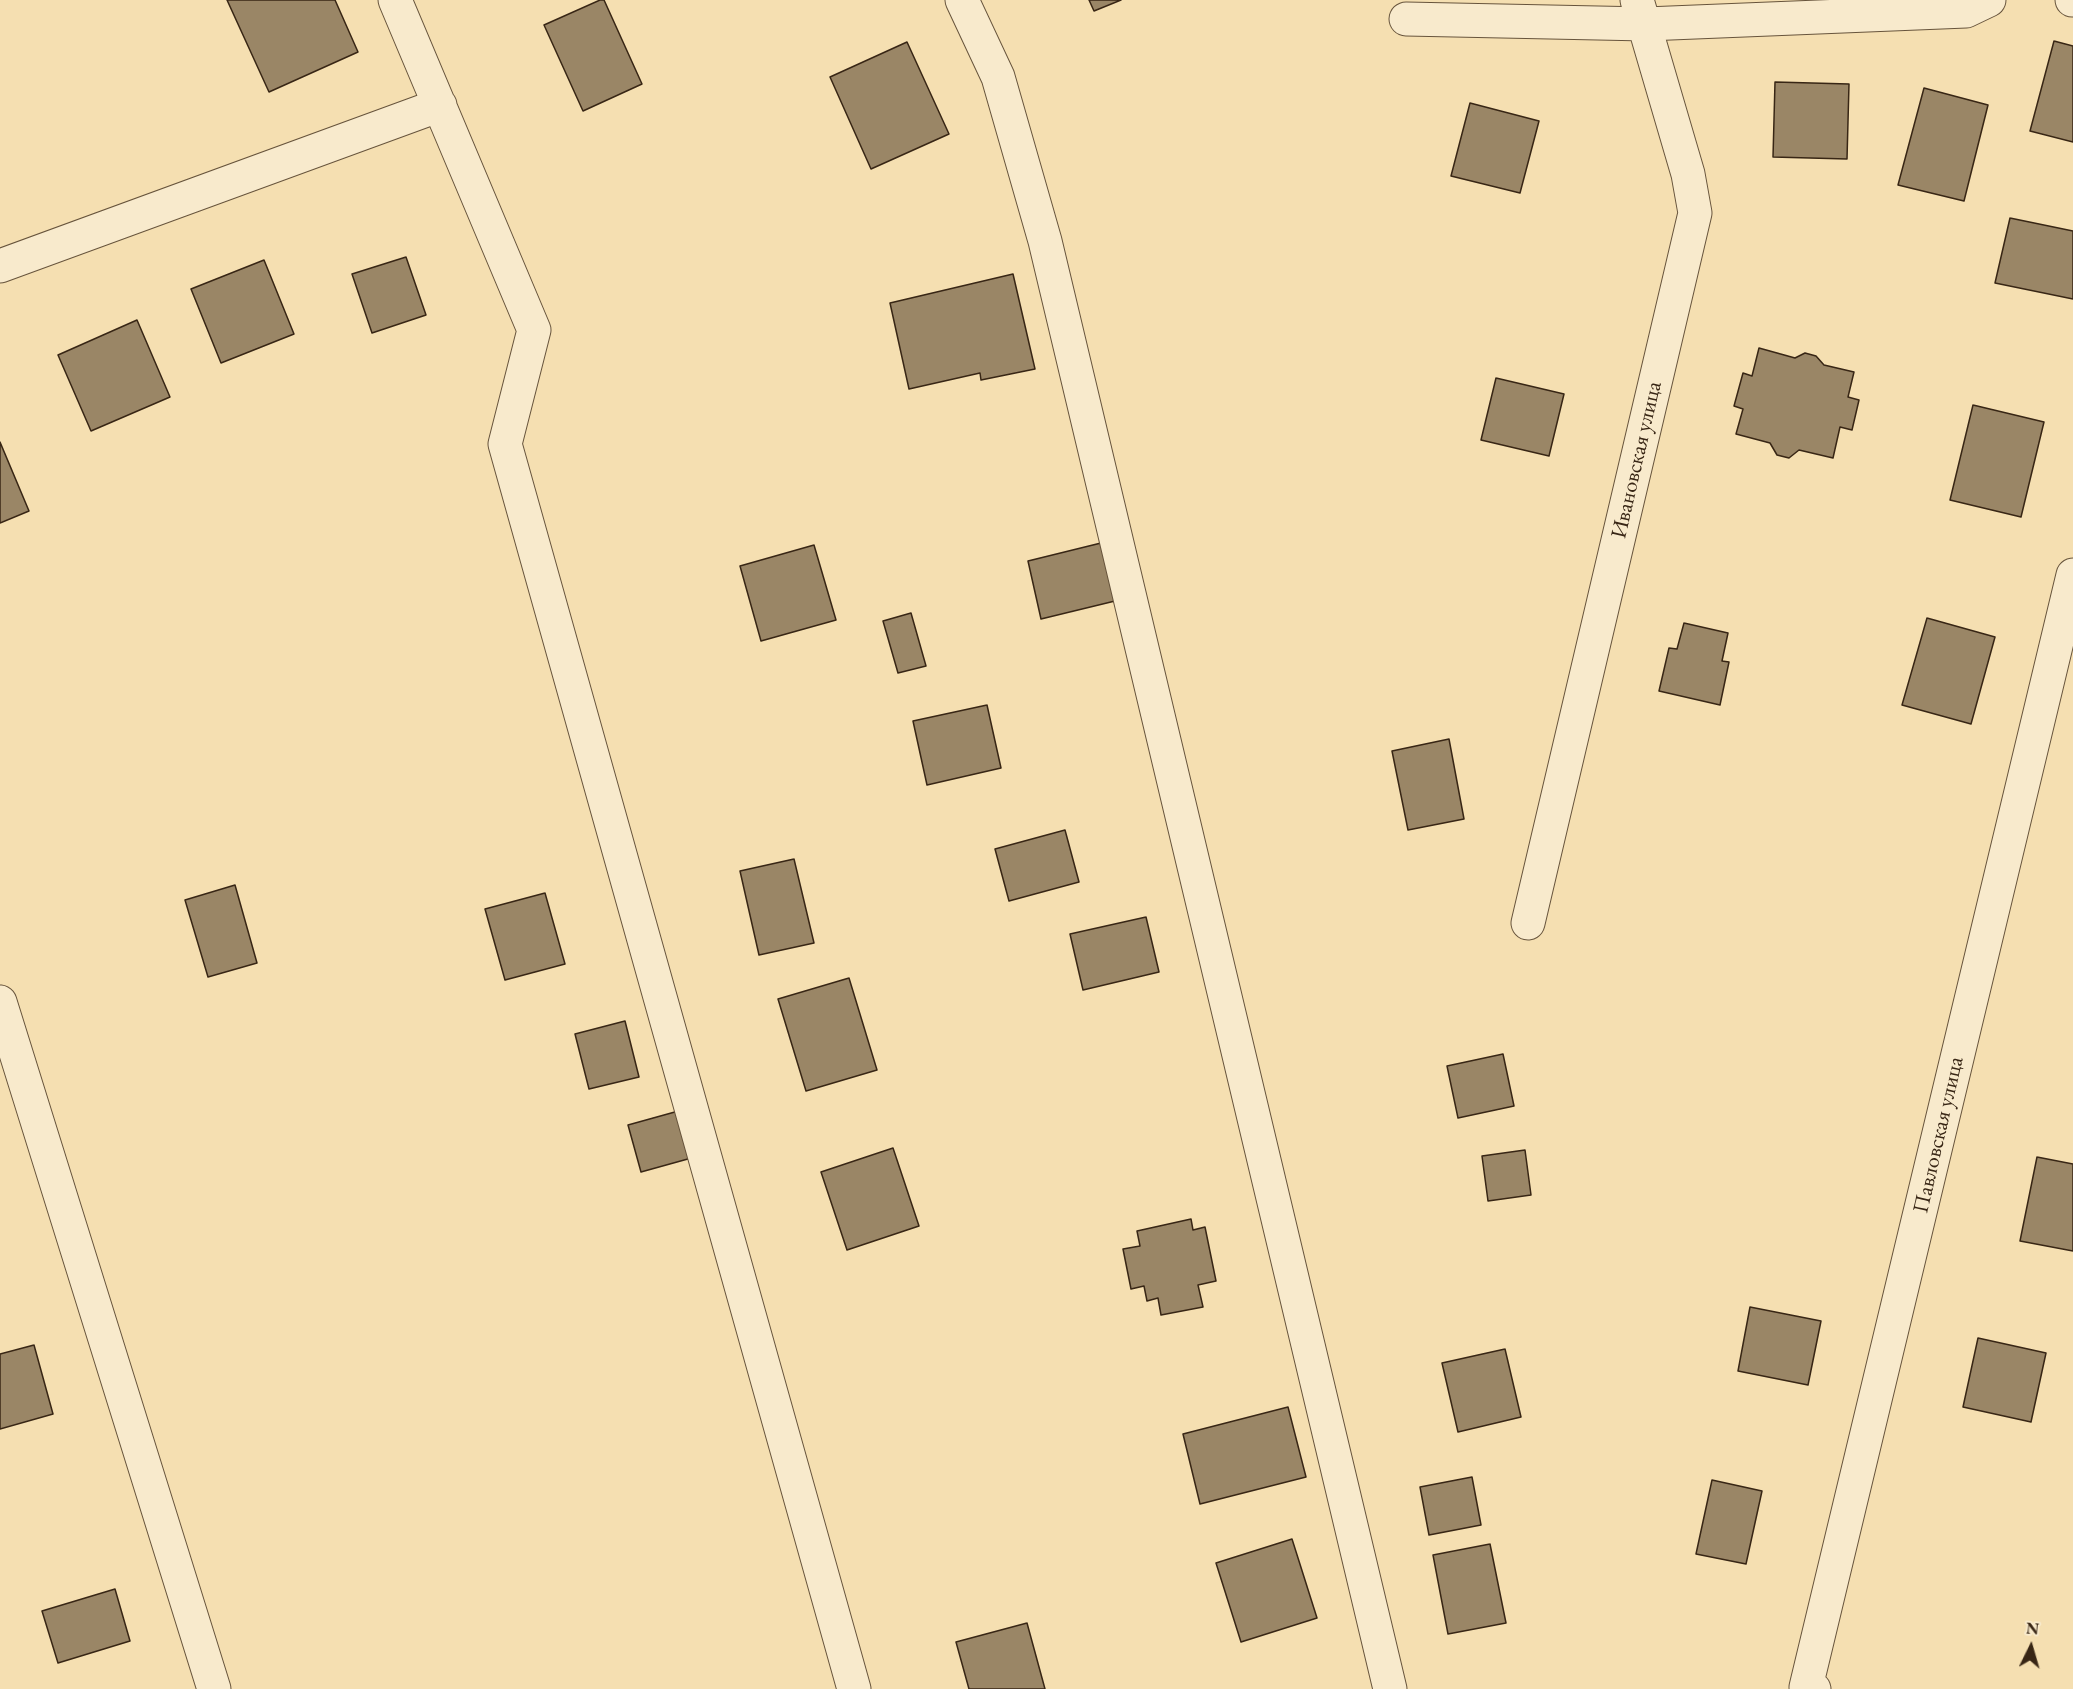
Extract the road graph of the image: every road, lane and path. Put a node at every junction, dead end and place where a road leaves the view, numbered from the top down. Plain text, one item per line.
1 (395, 0) edge
2 (962, 0) edge
3 (1989, 0) edge
4 (1641, 12) edge
5 (1406, 19) dead end
6 (440, 105) junction
7 (0, 266) edge
8 (2073, 575) edge
9 (1528, 923) dead end
10 (0, 1002) edge
11 (214, 1689) edge
12 (854, 1689) edge
13 (1390, 1689) edge
14 (1814, 1689) edge

1 - 6 street
2 - 13 street
3 - 4 street
4 - 5 street
4 - 9 street, Ивановская улица
6 - 7 street
6 - 12 street
8 - 14 street, Павловская улица
10 - 11 street

